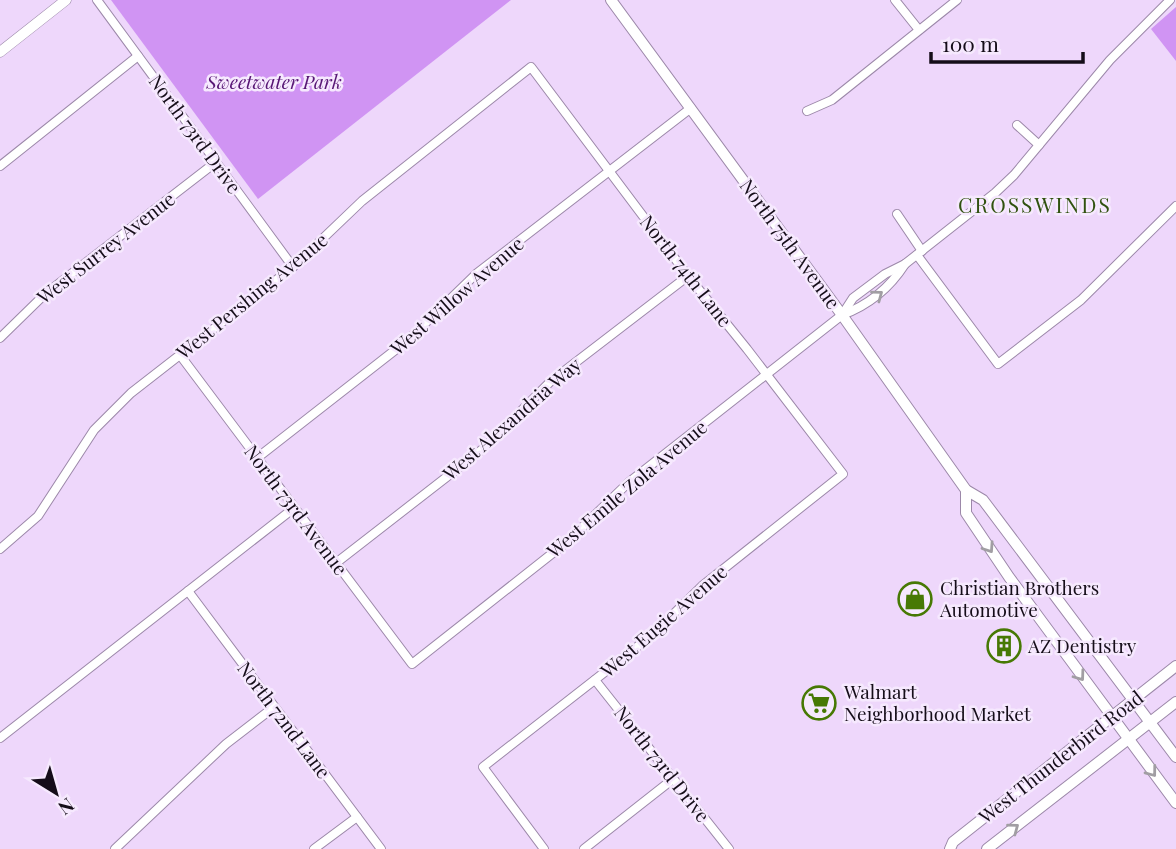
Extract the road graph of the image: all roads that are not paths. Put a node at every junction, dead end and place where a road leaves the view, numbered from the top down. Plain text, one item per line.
1 (66, 0) edge
2 (97, 0) edge
3 (611, 0) edge
4 (895, 0) edge
5 (957, 0) edge
6 (1170, 0) edge
7 (919, 30) junction
8 (0, 52) edge
9 (138, 56) junction
10 (531, 67) joint
11 (691, 108) junction
12 (807, 110) dead end
13 (1017, 125) dead end
14 (1039, 145) junction
15 (216, 162) junction
16 (0, 166) edge
17 (609, 171) junction
18 (1176, 206) edge
19 (897, 214) dead end
20 (920, 253) junction
21 (293, 267) junction
22 (688, 276) junction
23 (842, 315) junction
24 (0, 338) edge
25 (180, 355) junction
26 (767, 374) junction
27 (257, 458) junction
28 (843, 474) joint
29 (966, 490) junction
30 (295, 508) junction
31 (0, 549) edge
32 (336, 563) junction
33 (188, 591) junction
34 (412, 664) joint
35 (1176, 666) edge
36 (596, 680) junction
37 (1133, 701) junction
38 (1176, 702) edge
39 (274, 707) junction
40 (1111, 718) junction
41 (1150, 722) junction
42 (0, 738) edge
43 (1128, 740) junction
44 (1176, 757) edge
45 (673, 779) junction
46 (1176, 803) edge
47 (357, 817) junction
48 (115, 849) edge
49 (314, 849) edge
50 (381, 849) edge
51 (544, 849) edge
52 (584, 849) edge
53 (729, 849) edge
54 (950, 849) edge
55 (987, 849) edge

1 - 8 street
2 - 9 street, North 73rd Drive
3 - 11 main road, North 75th Avenue
4 - 7 street
5 - 7 street
6 - 14 street
7 - 12 street
9 - 15 street, North 73rd Drive
9 - 16 street
10 - 17 street, North 74th Lane
10 - 21 street, West Pershing Avenue
11 - 17 street, West Willow Avenue
11 - 23 main road, North 75th Avenue
13 - 14 street
14 - 20 street
15 - 21 street, North 73rd Drive
15 - 24 street, West Surrey Avenue
17 - 22 street, North 74th Lane
17 - 27 street, West Willow Avenue
18 - 20 street
19 - 20 street
20 - 23 street
21 - 25 street, West Pershing Avenue
22 - 26 street, North 74th Lane
22 - 32 street, West Alexandria Way
23 - 26 street, West Emile Zola Avenue
23 - 29 main road, North 75th Avenue
25 - 27 street, North 73rd Avenue
25 - 31 street, West Pershing Avenue
26 - 28 street, North 74th Lane
26 - 34 street, West Emile Zola Avenue
27 - 30 street, North 73rd Avenue
28 - 36 street, West Eugie Avenue
29 - 37 main road, North 75th Avenue
29 -> 40 main road, North 75th Avenue
30 - 32 street, North 73rd Avenue
30 - 33 street
32 - 34 street, North 73rd Avenue
33 - 39 street, North 72nd Lane
33 - 42 street
35 - 37 main road, West Thunderbird Road
36 - 45 street, North 73rd Drive
36 - 51 street, West Eugie Avenue
37 - 40 main road, West Thunderbird Road
37 - 41 main road, North 75th Avenue
38 - 41 main road, West Thunderbird Road
39 - 47 street, North 72nd Lane
39 - 48 street
40 - 43 main road, North 75th Avenue
40 - 54 main road, West Thunderbird Road
41 - 43 main road, West Thunderbird Road
41 - 44 main road, North 75th Avenue
43 -> 46 main road, North 75th Avenue
55 -> 43 main road, West Thunderbird Road
45 - 52 street
45 - 53 street, North 73rd Drive
47 - 49 street
47 - 50 street, North 72nd Lane

